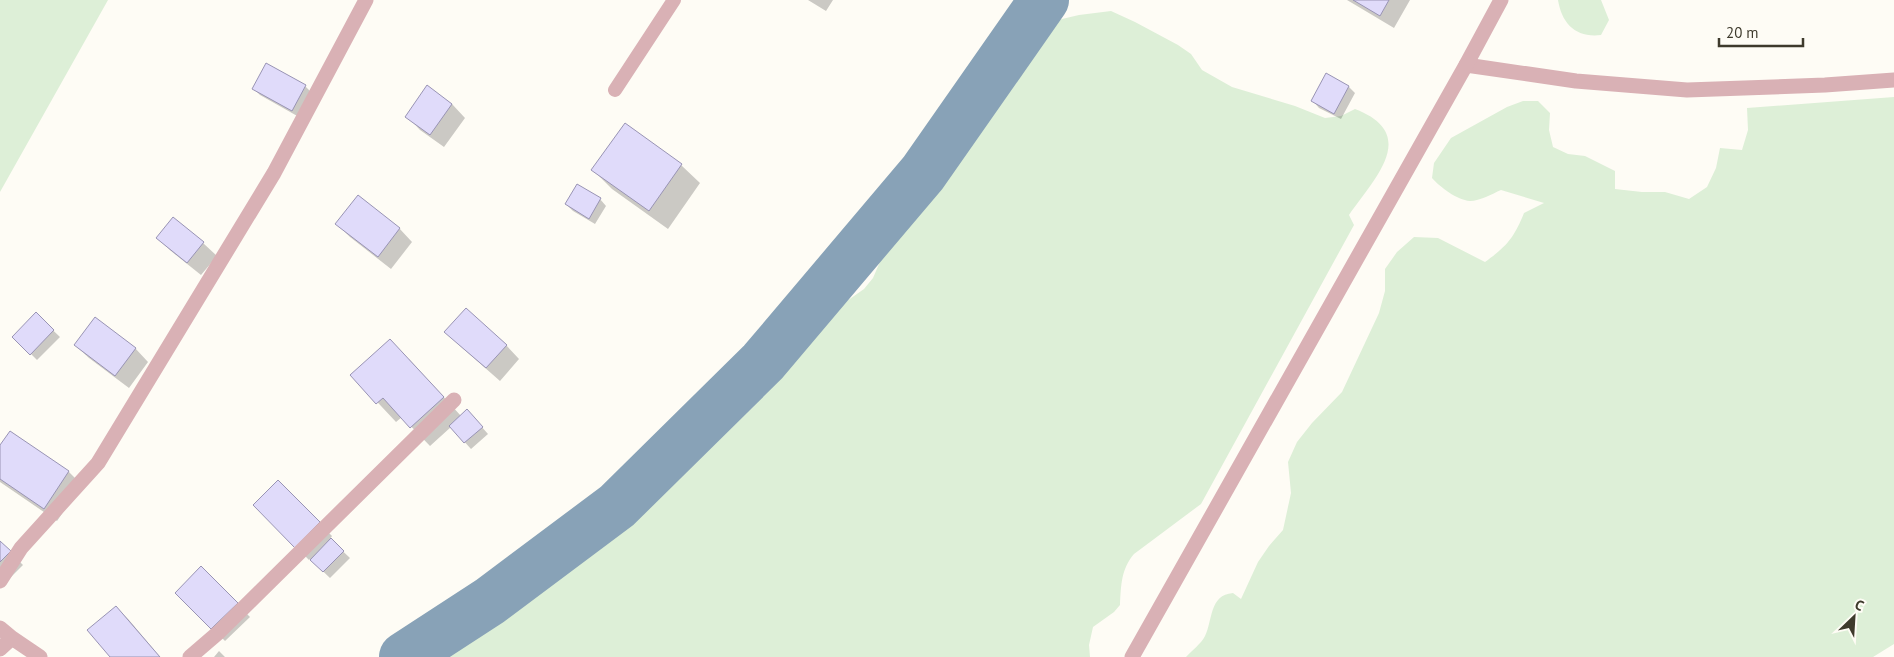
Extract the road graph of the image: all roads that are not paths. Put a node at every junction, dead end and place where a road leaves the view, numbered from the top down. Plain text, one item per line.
1 (366, 0) edge
2 (674, 0) edge
3 (1501, 0) edge
4 (1466, 66) junction
5 (1894, 80) edge
6 (615, 90) dead end
7 (454, 400) dead end
8 (0, 581) edge
9 (0, 628) edge
10 (12, 638) junction
11 (0, 649) edge
12 (40, 657) edge
13 (190, 657) edge
14 (1132, 657) edge

1 - 8 street
2 - 6 lane
3 - 4 street
4 - 5 street
4 - 14 street
7 - 13 street
9 - 10 street
10 - 11 street
10 - 12 street

